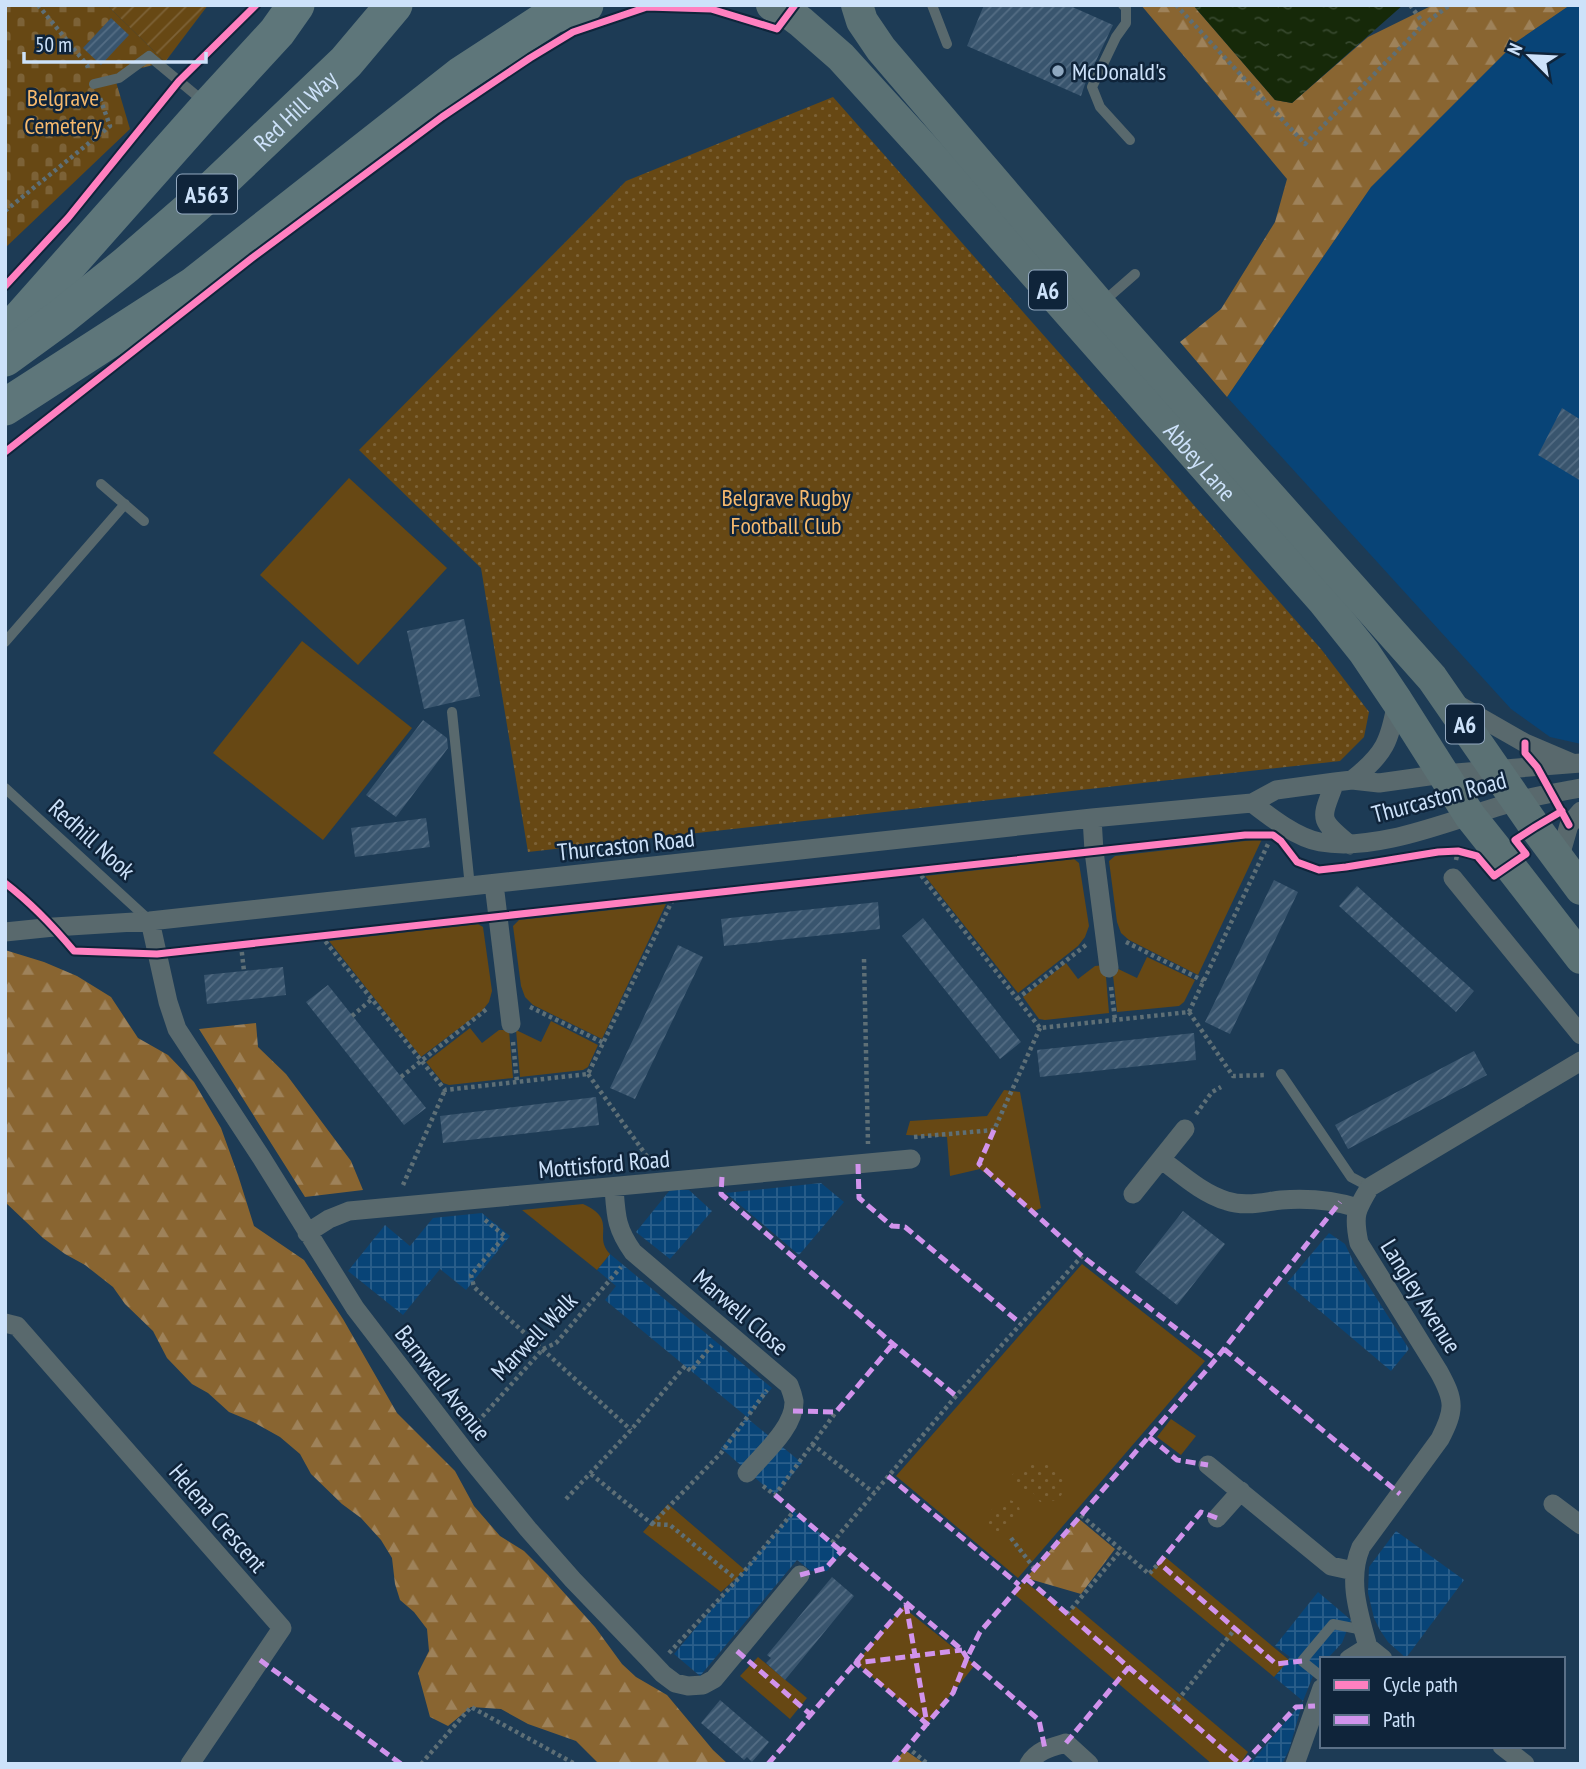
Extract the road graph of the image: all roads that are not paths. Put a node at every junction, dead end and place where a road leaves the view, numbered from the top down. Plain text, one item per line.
1 (296, 5) edge
2 (394, 5) edge
3 (585, 5) edge
4 (772, 5) edge
5 (857, 5) edge
6 (932, 5) edge
7 (1123, 5) edge
8 (947, 44) dead end
9 (94, 84) road end
10 (209, 106) junction
11 (1130, 140) dead end
12 (1135, 274) dead end
13 (1100, 305) junction
14 (60, 318) junction
15 (5, 336) edge
16 (5, 358) edge
17 (5, 394) edge
18 (5, 407) edge
19 (101, 484) dead end
20 (125, 505) junction
21 (144, 521) dead end
22 (5, 642) edge
23 (1445, 698) junction
24 (1397, 701) junction
25 (452, 712) dead end
26 (1577, 763) edge
27 (1496, 769) junction
28 (1443, 774) junction
29 (1344, 781) junction
30 (5, 788) edge
31 (1581, 788) edge
32 (1518, 801) junction
33 (1252, 803) junction
34 (1581, 811) edge
35 (1470, 816) junction
36 (1092, 818) junction
37 (1351, 845) junction
38 (1559, 860) junction
39 (1453, 878) dead end
40 (494, 884) junction
41 (470, 887) junction
42 (1581, 889) edge
43 (150, 921) junction
44 (5, 932) edge
45 (1581, 958) edge
46 (1109, 968) road end
47 (511, 1024) road end
48 (1581, 1035) edge
49 (1581, 1061) edge
50 (1281, 1074) road end
51 (1184, 1130) road end
52 (911, 1158) road end
53 (1162, 1160) junction
54 (1370, 1187) junction
55 (614, 1188) junction
56 (1133, 1194) dead end
57 (1358, 1208) junction
58 (307, 1233) junction
59 (5, 1323) edge
60 (1208, 1465) dead end
61 (747, 1473) dead end
62 (1241, 1491) junction
63 (1552, 1504) dead end
64 (1217, 1518) dead end
65 (1581, 1525) edge
66 (1354, 1571) junction
67 (800, 1575) dead end
68 (1371, 1645) edge
69 (1352, 1657) edge
70 (1320, 1675) edge
71 (1320, 1694) edge
72 (1505, 1748) edge
73 (190, 1764) edge
74 (1029, 1764) edge
75 (1090, 1764) edge
76 (1295, 1764) edge
77 (1525, 1764) edge

1 - 10 highway
2 - 14 highway, Red Hill Way / A563
3 - 18 highway
4 - 24 main road, Abbey Lane / A6
5 - 13 main road, Abbey Lane / A6
6 - 8 lane
7 - 11 lane
9 - 10 lane
10 - 15 highway
12 - 13 lane
13 - 23 main road, Abbey Lane / A6
14 - 16 highway, Red Hill Way / A563
14 - 17 highway, Red Hill Way / A563
19 - 20 lane
20 - 21 lane
20 - 22 lane
23 - 26 street, Thurcaston Road
23 - 27 main road, Abbey Lane / A6
24 - 28 main road, Abbey Lane / A6
24 - 29 street, Thurcaston Road
25 - 41 lane
26 - 27 street, Thurcaston Road
27 - 28 street, Thurcaston Road
27 - 32 main road, Abbey Lane / A6
28 - 29 street, Thurcaston Road
28 - 35 main road, Abbey Lane / A6
29 - 33 street, Thurcaston Road
29 - 37 street, Thurcaston Road
30 - 43 lane, Redhill Nook
31 - 32 street, Thurcaston Road
32 - 35 street, Thurcaston Road
32 - 38 main road, Abbey Lane / A6
33 - 36 street, Thurcaston Road
33 - 37 street, Thurcaston Road
34 - 38 street
35 - 37 street, Thurcaston Road
35 - 45 main road, Abbey Lane / A6
36 - 40 street, Thurcaston Road
36 - 46 street
38 - 42 main road, Abbey Lane / A6
39 - 48 street
40 - 41 street, Thurcaston Road
40 - 47 street
41 - 43 street, Thurcaston Road
43 - 44 street, Thurcaston Road
43 - 58 street, Barnwell Avenue
49 - 54 street
50 - 54 lane
51 - 53 street
52 - 55 street, Mottisford Road
53 - 56 street
53 - 57 street
54 - 57 street
55 - 58 street, Mottisford Road
55 - 61 street, Marwell Close
57 - 66 street, Langley Avenue
58 - 67 street, Barnwell Avenue
59 - 73 street, Helena Crescent
60 - 62 street
62 - 64 street
62 - 66 street
63 - 65 street
66 - 68 street, Langley Avenue
68 - 69 street
68 - 70 lane
71 - 76 street
72 - 77 street
74 - 75 street

